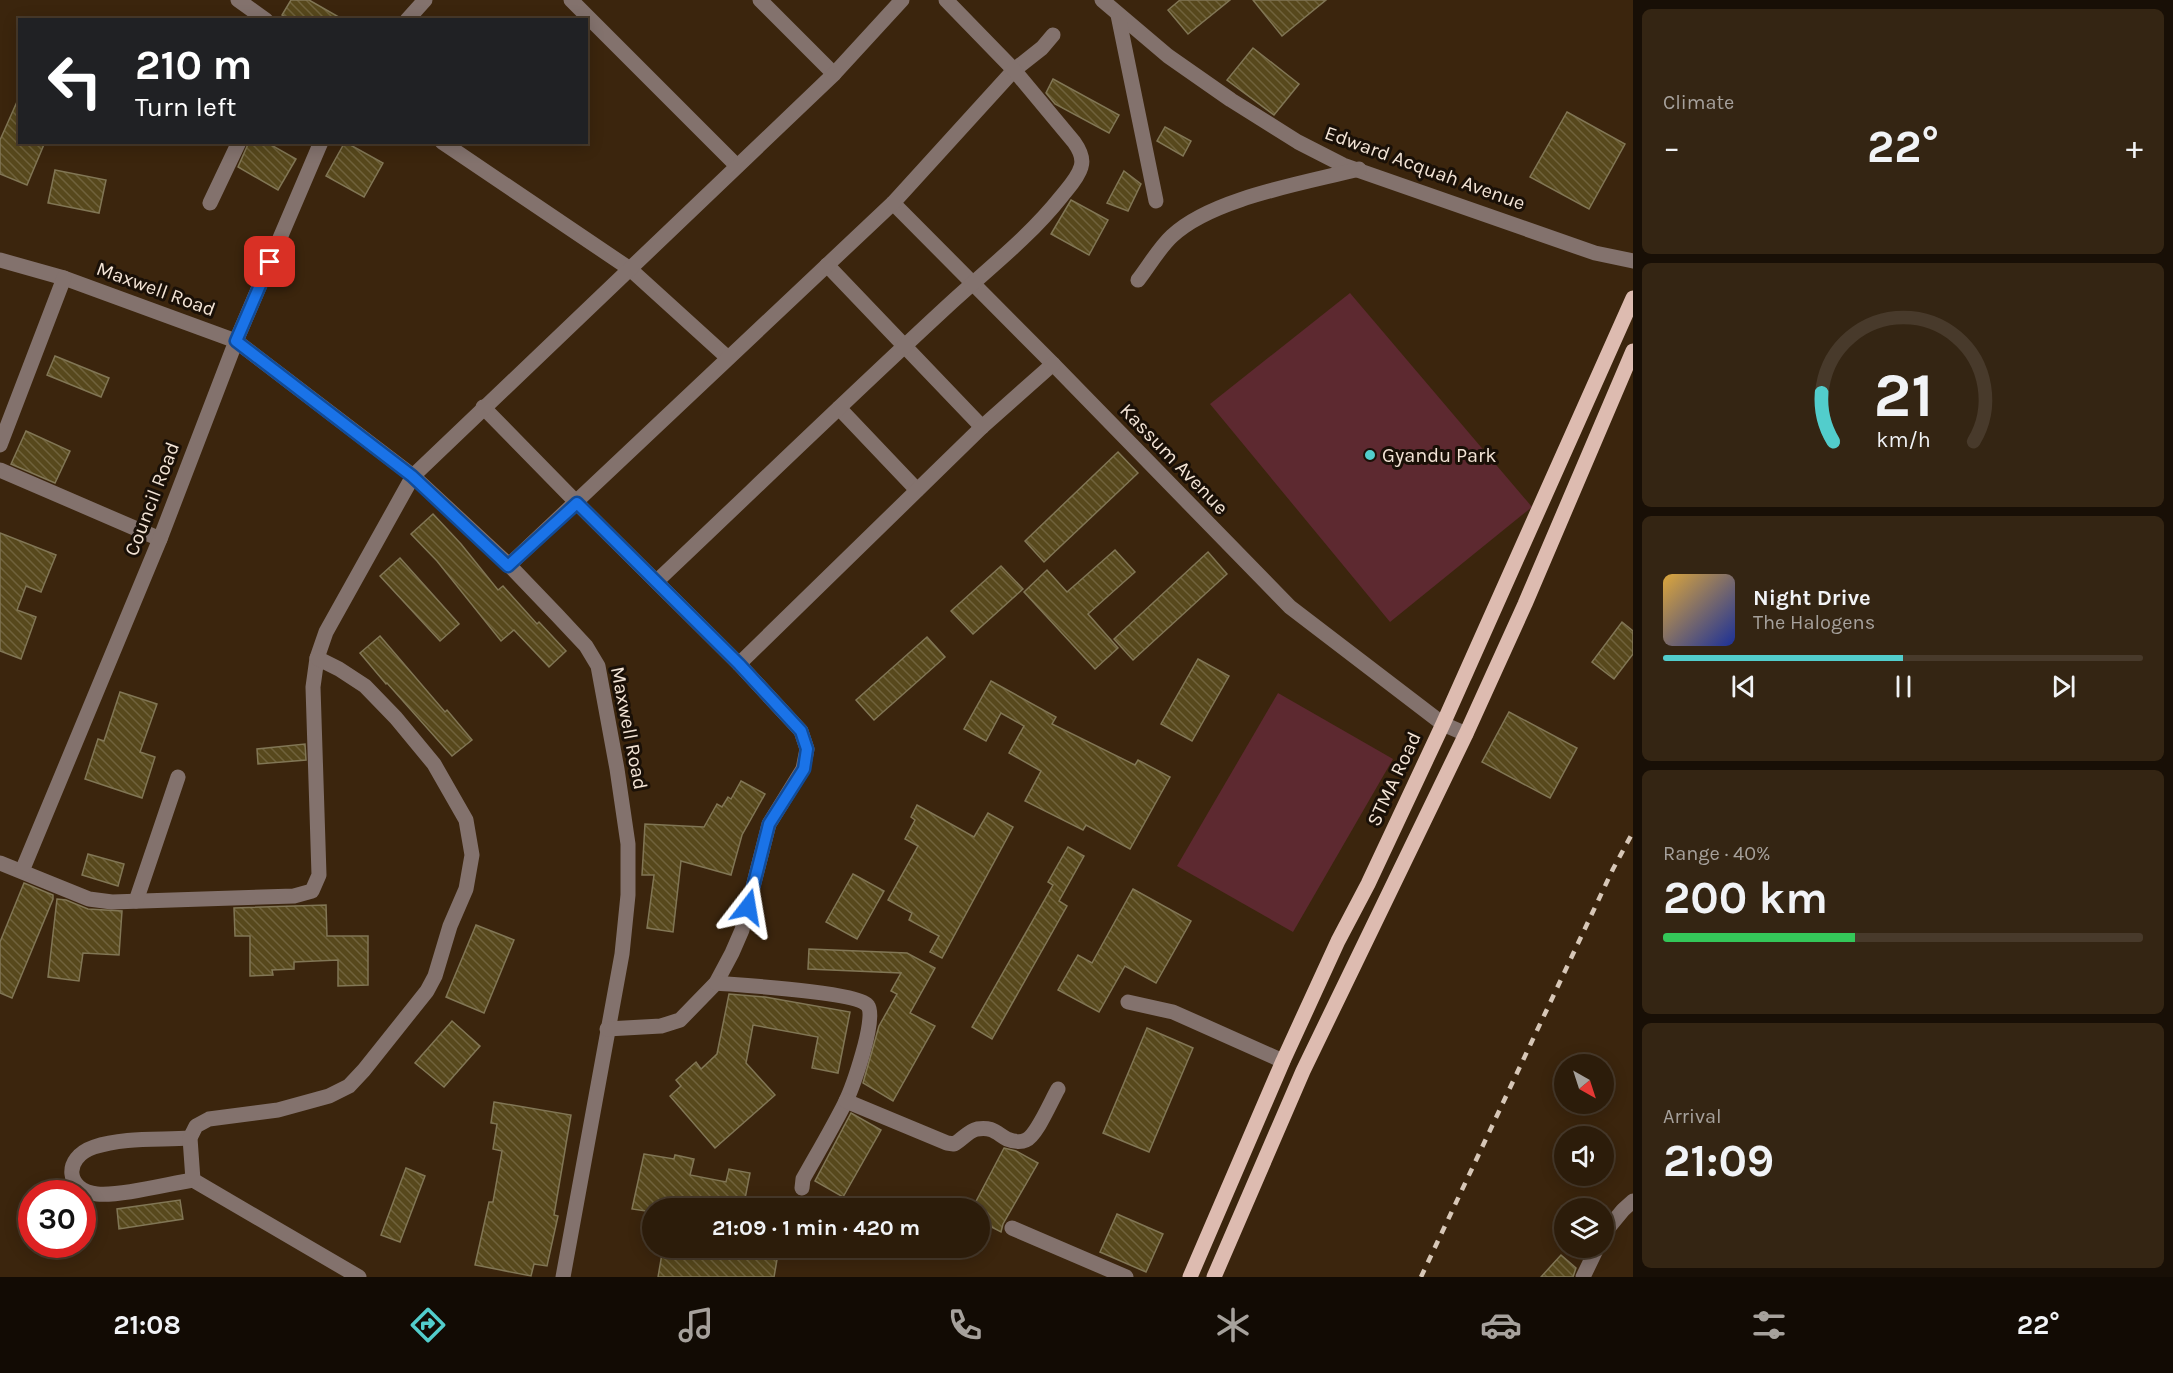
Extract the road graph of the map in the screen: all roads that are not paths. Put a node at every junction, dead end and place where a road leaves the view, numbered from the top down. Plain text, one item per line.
1 (238, 0) edge
2 (425, 0) edge
3 (570, 0) edge
4 (760, 0) edge
5 (902, 0) edge
6 (946, 0) edge
7 (1102, 0) edge
8 (1118, 15) junction
9 (263, 18) edge
10 (409, 18) edge
11 (1053, 36) dead end
12 (1014, 70) junction
13 (834, 74) junction
14 (238, 144) edge
15 (320, 144) edge
16 (445, 144) edge
17 (737, 166) junction
18 (1359, 169) junction
19 (1156, 201) dead end
20 (893, 203) junction
21 (210, 204) dead end
22 (0, 260) edge
23 (1633, 261) edge
24 (827, 265) junction
25 (630, 269) junction
26 (64, 278) junction
27 (1138, 280) dead end
28 (972, 283) junction
29 (1633, 298) edge
30 (236, 341) junction
31 (905, 346) junction
32 (1633, 351) edge
33 (728, 358) junction
34 (1053, 364) junction
35 (483, 407) junction
36 (839, 408) junction
37 (982, 427) junction
38 (0, 445) edge
39 (0, 470) edge
40 (412, 476) junction
41 (917, 490) junction
42 (577, 503) junction
43 (160, 539) junction
44 (508, 566) junction
45 (657, 581) junction
46 (317, 658) junction
47 (739, 664) junction
48 (1443, 724) junction
49 (1466, 734) junction
50 (178, 777) dead end
51 (0, 862) edge
52 (22, 871) junction
53 (136, 901) junction
54 (716, 983) junction
55 (1128, 1002) dead end
56 (607, 1029) junction
57 (1283, 1061) junction
58 (1058, 1089) dead end
59 (846, 1101) junction
60 (190, 1138) junction
61 (193, 1180) junction
62 (802, 1188) dead end
63 (1633, 1201) edge
64 (1614, 1220) edge
65 (1012, 1228) dead end
66 (1592, 1258) edge
67 (359, 1277) edge
68 (563, 1277) edge
69 (1126, 1277) edge
70 (1190, 1277) edge
71 (1215, 1277) edge
72 (1583, 1277) edge

1 - 9 street
2 - 10 street
3 - 17 street
4 - 13 street
5 - 13 street
6 - 12 street
7 - 8 street, Edward Acquah Avenue
8 - 18 street, Edward Acquah Avenue
8 - 19 street
11 - 12 street
12 - 20 street
12 - 28 street
13 - 17 street
14 - 21 street
15 - 30 street, Council Road
16 - 25 street
17 - 25 street
18 - 23 street, Edward Acquah Avenue
18 - 27 street
20 - 24 street
20 - 28 street, Kassum Avenue
22 - 26 street, Maxwell Road
24 - 31 street
24 - 33 street
25 - 33 street
25 - 35 street
26 - 30 street, Maxwell Road
26 - 38 street
28 - 31 street
28 - 34 street, Kassum Avenue
29 - 48 main road, STMA Road
30 - 40 street, Maxwell Road
30 - 43 street, Council Road
31 - 36 street
31 - 37 street
32 - 49 main road
33 - 42 street
34 - 37 street
34 - 48 street, Kassum Avenue
35 - 40 street
35 - 42 street
36 - 41 street
36 - 45 street
37 - 41 street
39 - 43 street
40 - 44 street, Maxwell Road
40 - 46 street
41 - 47 street
42 - 44 street
42 - 45 street
43 - 52 street, Council Road
44 - 56 street, Maxwell Road
45 - 47 street
46 - 53 street
46 - 60 street
47 - 54 street
48 - 49 street, Kassum Avenue
48 - 57 main road, STMA Road
49 - 71 main road
50 - 53 street
51 - 52 street
52 - 53 street
54 - 56 street
54 - 59 street
55 - 57 street
56 - 68 street, Maxwell Road
57 - 70 main road, STMA Road
58 - 59 street
59 - 62 street
60 - 61 street
60 - 61 street
61 - 67 street
63 - 64 street
65 - 69 street
66 - 72 street

